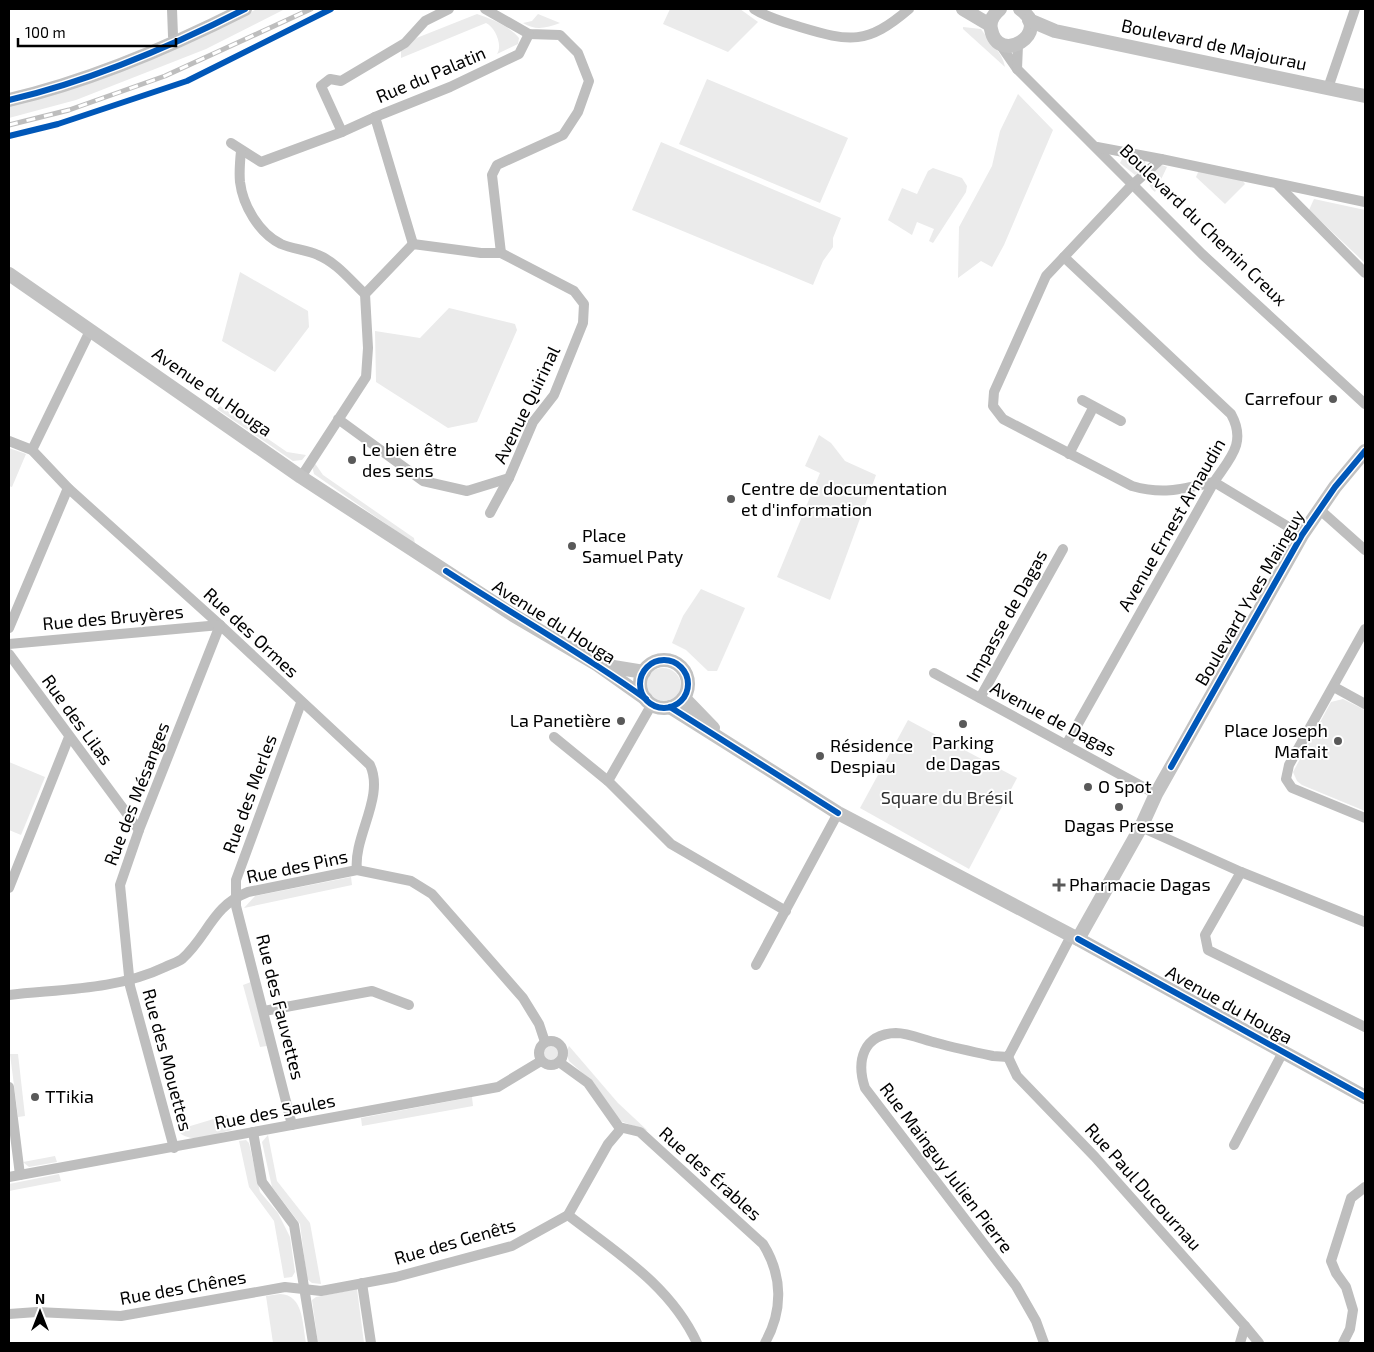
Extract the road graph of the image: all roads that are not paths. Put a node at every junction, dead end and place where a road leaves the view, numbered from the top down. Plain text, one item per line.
1 (172, 9) edge
2 (228, 9) edge
3 (244, 9) edge
4 (449, 9) edge
5 (485, 9) edge
6 (754, 9) edge
7 (909, 9) edge
8 (964, 9) edge
9 (1355, 9) edge
10 (995, 16) edge
11 (1026, 17) edge
12 (529, 34) junction
13 (173, 36) junction
14 (999, 43) junction
15 (1018, 44) junction
16 (1017, 69) junction
17 (1328, 88) junction
18 (9, 91) edge
19 (1365, 96) edge
20 (9, 100) edge
21 (375, 117) junction
22 (342, 132) junction
23 (231, 143) dead end
24 (1097, 147) junction
25 (241, 151) junction
26 (1161, 159) junction
27 (1133, 184) junction
28 (1277, 184) junction
29 (1365, 202) edge
30 (413, 244) junction
31 (501, 253) junction
32 (1064, 257) junction
33 (1365, 273) edge
34 (9, 274) edge
35 (365, 294) junction
36 (90, 331) junction
37 (1082, 400) dead end
38 (1365, 404) edge
39 (1093, 408) junction
40 (338, 419) junction
41 (1121, 422) dead end
42 (9, 441) edge
43 (32, 450) junction
44 (1365, 451) edge
45 (1070, 454) junction
46 (301, 477) junction
47 (509, 478) junction
48 (1214, 482) junction
49 (68, 488) junction
50 (1319, 508) junction
51 (490, 513) dead end
52 (1302, 535) junction
53 (1063, 549) dead end
54 (1365, 550) edge
55 (220, 625) junction
56 (9, 628) edge
57 (1365, 629) edge
58 (9, 644) edge
59 (9, 654) edge
60 (598, 665) junction
61 (644, 672) junction
62 (934, 673) dead end
63 (1334, 687) junction
64 (684, 698) junction
65 (980, 698) junction
66 (649, 702) junction
67 (301, 703) junction
68 (1365, 704) edge
69 (670, 707) junction
70 (68, 737) junction
71 (554, 737) dead end
72 (731, 743) junction
73 (1066, 745) junction
74 (608, 781) junction
75 (1156, 794) junction
76 (838, 813) junction
77 (1365, 818) edge
78 (1141, 827) junction
79 (139, 830) junction
80 (357, 870) junction
81 (11, 871) edge
82 (1241, 872) junction
83 (9, 888) edge
84 (236, 897) junction
85 (786, 911) junction
86 (1365, 922) edge
87 (1074, 937) junction
88 (756, 965) dead end
89 (129, 981) junction
90 (9, 995) edge
91 (409, 1005) dead end
92 (264, 1011) junction
93 (1365, 1027) edge
94 (545, 1042) junction
95 (1283, 1052) junction
96 (1008, 1057) junction
97 (541, 1061) junction
98 (559, 1062) junction
99 (9, 1087) edge
100 (1365, 1097) edge
101 (292, 1125) junction
102 (619, 1127) junction
103 (252, 1132) junction
104 (1234, 1145) dead end
105 (174, 1148) junction
106 (20, 1175) junction
107 (9, 1177) edge
108 (1365, 1187) edge
109 (568, 1214) junction
110 (362, 1283) junction
111 (303, 1289) junction
112 (9, 1314) edge
113 (1245, 1326) junction
114 (313, 1343) edge
115 (371, 1343) edge
116 (697, 1343) edge
117 (765, 1343) edge
118 (1044, 1343) edge
119 (1240, 1343) edge
120 (1260, 1343) edge
121 (1343, 1343) edge

1 - 13 street
2 - 13 main road
3 - 20 main road
4 - 22 street
5 - 12 street
6 - 7 street
8 - 10 main road
9 - 17 street
10 - 14 main road
11 - 15 main road
11 - 17 main road, Boulevard de Majourau
12 - 21 street, Rue du Palatin
12 - 31 street
13 - 18 main road
14 - 15 main road
14 - 16 street, Boulevard du Chemin Creux
15 - 16 street
16 - 24 street, Boulevard du Chemin Creux
17 - 19 main road, Boulevard de Majourau
21 - 22 street
21 - 30 street, Rue du Palatin
22 - 25 street
23 - 25 street
24 - 26 street
24 - 27 street, Boulevard du Chemin Creux
25 - 35 street
26 - 27 street
26 - 28 street
27 - 32 street
27 - 38 street, Boulevard du Chemin Creux
28 - 29 street
28 - 33 street
30 - 31 street, Avenue Quirinal
30 - 35 street
31 - 47 street, Avenue Quirinal
32 - 45 street
32 - 48 street, Avenue Ernest Arnaudin
34 - 36 main road, Avenue du Houga
35 - 40 street
36 - 43 street
36 - 46 main road, Avenue du Houga
37 - 39 street
39 - 41 street
39 - 45 street
40 - 46 street
40 - 47 street, Avenue Quirinal
42 - 43 street
43 - 49 street, Rue des Ormes
44 - 50 main road, Boulevard Yves Mainguy
45 - 48 street
46 - 60 main road, Avenue du Houga
47 - 51 street
48 - 52 street
48 - 73 street, Avenue Ernest Arnaudin
49 - 55 street, Rue des Ormes
49 - 56 street
50 - 52 main road, Boulevard Yves Mainguy
50 - 54 street
52 - 75 main road, Boulevard Yves Mainguy
53 - 65 street, Impasse de Dagas
55 - 58 street, Rue des Bruyères
55 - 67 street, Rue des Ormes
55 - 79 street, Rue des Mésanges
57 - 63 street
59 - 70 street, Rue des Lilas
60 - 61 main road, Avenue du Houga
60 - 66 main road, Avenue du Houga
61 - 64 main road
61 - 66 main road
62 - 65 street, Avenue de Dagas
63 - 68 street
63 - 77 street
64 - 69 main road
64 - 72 main road
65 - 73 street, Avenue de Dagas
66 - 69 main road
66 - 74 street
67 - 80 street, Rue des Ormes
67 - 84 street, Rue des Merles
69 - 72 main road
70 - 79 street, Rue des Lilas
70 - 81 street
71 - 74 street
72 - 76 main road, Avenue du Houga
73 - 75 street, Avenue de Dagas
74 - 85 street
75 - 78 main road, Boulevard Yves Mainguy
76 - 85 street
76 - 87 main road, Avenue du Houga
78 - 82 street
78 - 87 main road, Boulevard Yves Mainguy
79 - 89 street, Rue des Mésanges
80 - 84 street, Rue des Pins
80 - 94 street, Rue des Pins
81 - 83 street
82 - 86 street
82 - 93 street
84 - 89 street, Rue des Pins
84 - 92 street, Rue des Fauvettes
85 - 88 street
87 - 95 main road, Avenue du Houga
87 - 96 street
89 - 90 street, Rue des Pins
89 - 105 street, Rue des Mouettes
91 - 92 street
92 - 101 street, Rue des Fauvettes
94 - 97 street
94 - 98 street
95 - 100 main road, Avenue du Houga
95 - 104 street
96 - 113 street, Rue Paul Ducournau
96 - 118 street, Rue Mainguy Julien Pierre
97 - 98 street
97 - 101 street, Rue des Saules
98 - 102 street
99 - 106 street
101 - 103 street, Rue des Saules
102 - 109 street
102 - 117 street, Rue des Érables
103 - 105 street, Rue des Saules
103 - 111 street
105 - 106 street, Rue des Saules
106 - 107 street, Rue des Saules
108 - 121 street
109 - 110 street, Rue des Genêts
109 - 116 street
110 - 111 street, Rue des Genêts
110 - 115 street
111 - 112 street, Rue des Chênes
111 - 114 street
113 - 119 street
113 - 120 street, Rue Paul Ducournau

